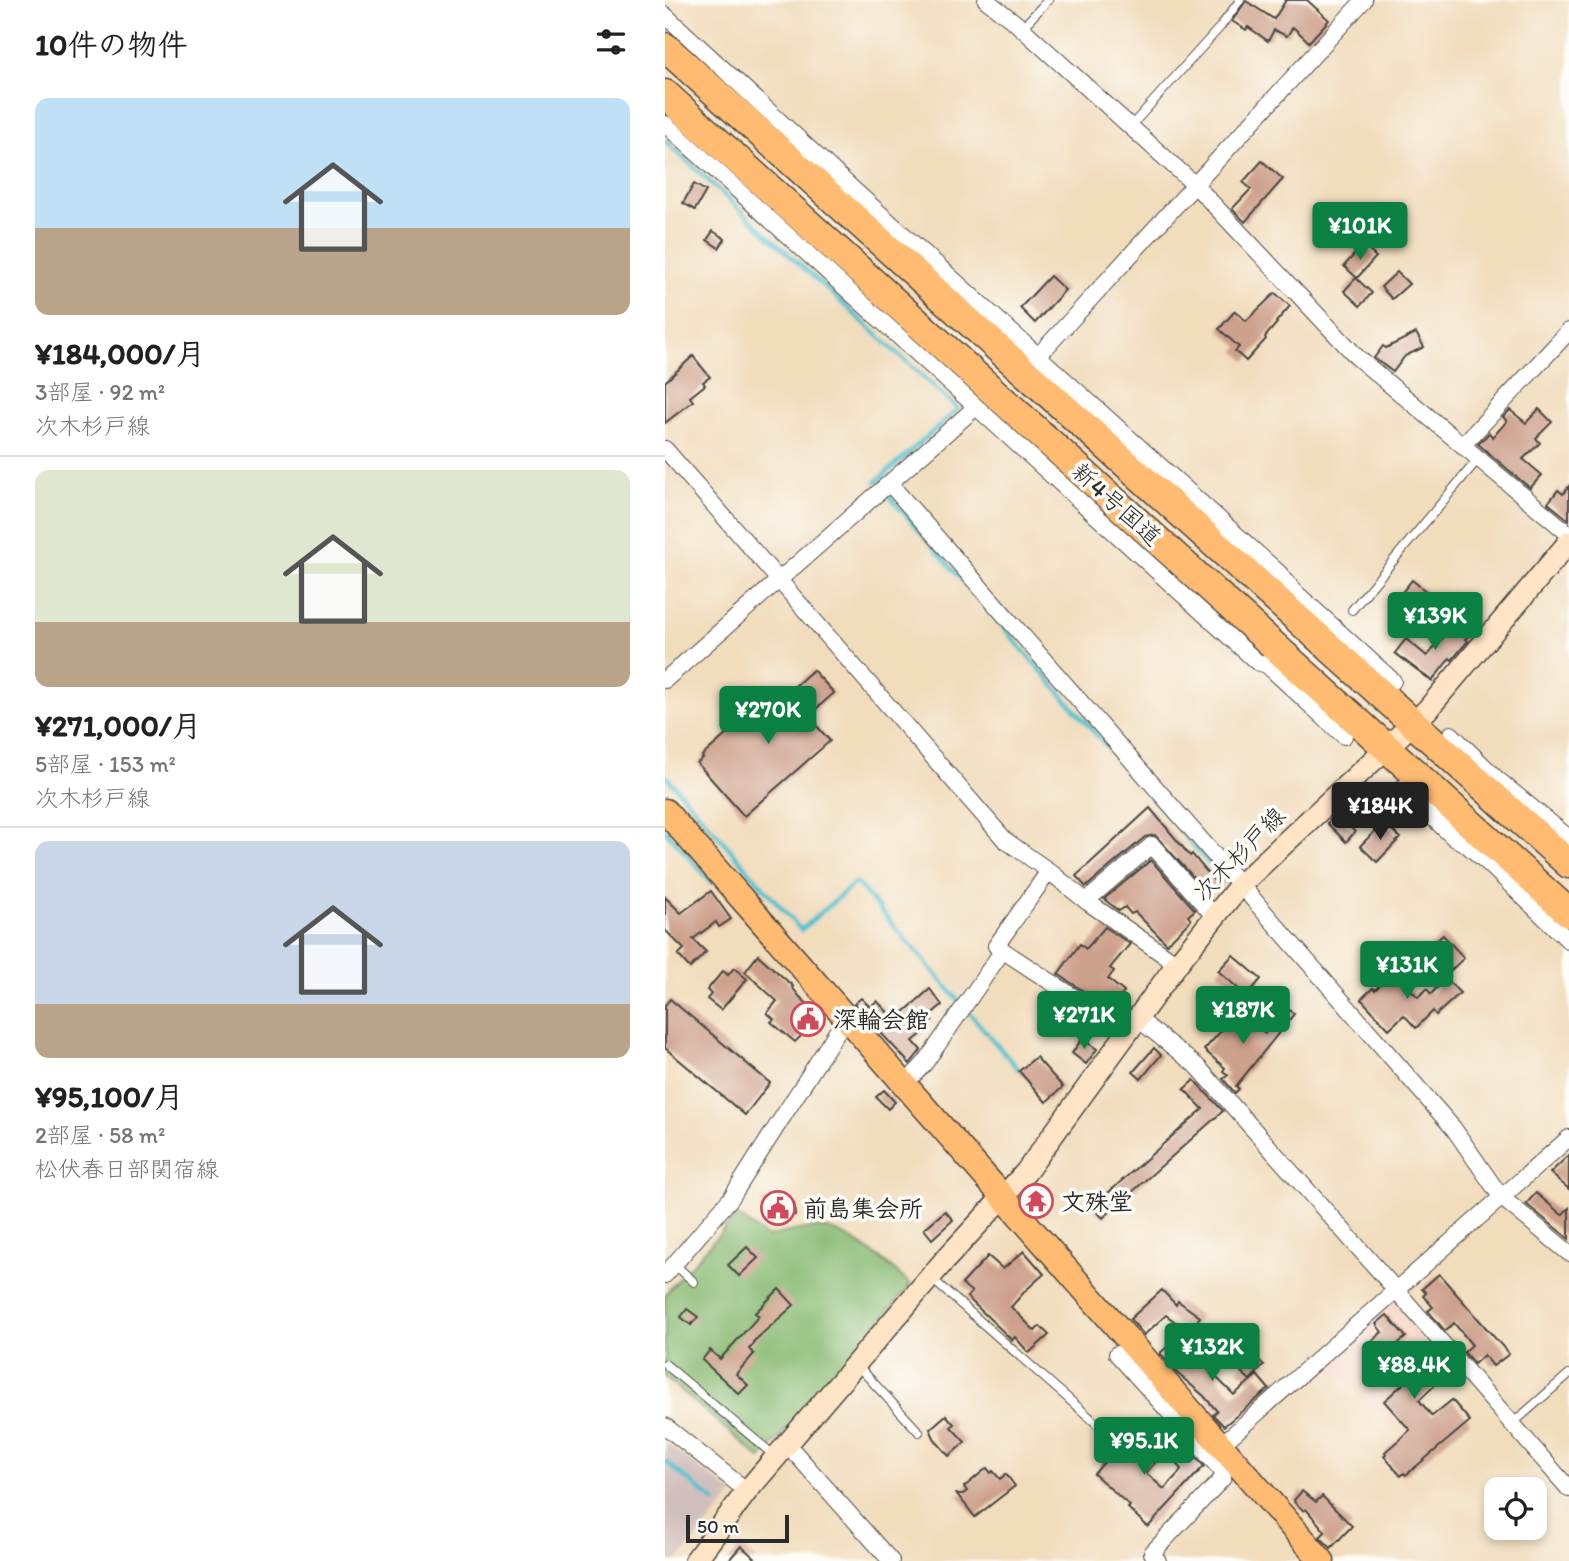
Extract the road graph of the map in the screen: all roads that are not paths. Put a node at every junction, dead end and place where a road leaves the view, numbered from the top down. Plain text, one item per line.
1 (986, 0) edge
2 (1048, 0) edge
3 (1240, 0) edge
4 (1364, 0) edge
5 (665, 15) edge
6 (1022, 28) junction
7 (665, 47) edge
8 (665, 94) edge
9 (665, 124) edge
10 (1131, 126) junction
11 (1195, 185) junction
12 (1569, 331) edge
13 (1015, 347) junction
14 (1039, 355) junction
15 (976, 407) junction
16 (1463, 445) junction
17 (665, 450) edge
18 (1479, 458) junction
19 (890, 484) junction
20 (1569, 534) edge
21 (1569, 542) edge
22 (779, 581) junction
23 (1352, 610) dead end
24 (1304, 613) junction
25 (665, 680) edge
26 (1299, 681) junction
27 (1393, 681) dead end
28 (1413, 724) junction
29 (1451, 734) dead end
30 (1344, 736) dead end
31 (1387, 749) junction
32 (1402, 789) dead end
33 (665, 811) edge
34 (1569, 838) edge
35 (1569, 864) edge
36 (1049, 872) junction
37 (1240, 885) junction
38 (1086, 901) junction
39 (1569, 913) edge
40 (1214, 916) junction
41 (1569, 941) edge
42 (1003, 950) junction
43 (1177, 964) junction
44 (849, 1021) junction
45 (1132, 1025) junction
46 (905, 1084) junction
47 (1569, 1138) edge
48 (1005, 1197) junction
49 (1501, 1197) junction
50 (1569, 1253) edge
51 (670, 1270) edge
52 (930, 1277) junction
53 (694, 1282) dead end
54 (1396, 1290) junction
55 (1117, 1354) dead end
56 (665, 1364) edge
57 (856, 1364) junction
58 (1569, 1374) edge
59 (1513, 1424) junction
60 (665, 1426) edge
61 (919, 1432) dead end
62 (1113, 1437) dead end
63 (1207, 1437) junction
64 (782, 1450) junction
65 (1569, 1489) edge
66 (747, 1491) junction
67 (695, 1561) edge
68 (891, 1561) edge
69 (1158, 1561) edge
70 (1322, 1561) edge

1 - 6 street
2 - 6 lane
3 - 10 lane
4 - 11 street
5 - 13 street
6 - 10 street
7 - 13 highway, 新4号国道
8 - 26 highway, 新4号国道
9 - 15 street
10 - 11 street
11 - 14 street
11 - 16 street
12 - 16 street
13 - 14 street
13 - 24 highway, 新4号国道
14 - 24 street
15 - 19 street
15 - 26 street
16 - 18 street
17 - 22 street
18 - 20 street
18 - 23 lane
19 - 22 street
19 - 37 street
21 - 28 main road, 次木杉戸線
22 - 25 street
22 - 36 street
24 - 27 street
24 - 28 highway, 新4号国道
26 - 30 street
26 - 31 highway, 新4号国道
28 - 31 main road, 次木杉戸線
28 - 35 highway, 新4号国道
29 - 34 street
31 - 37 main road, 次木杉戸線
31 - 39 highway, 新4号国道
32 - 41 street
33 - 44 main road
36 - 38 street
36 - 42 street
37 - 40 main road, 次木杉戸線
37 - 49 street
38 - 40 street
38 - 43 street
40 - 43 main road, 次木杉戸線
42 - 45 street
42 - 46 street
43 - 45 main road, 次木杉戸線
44 - 46 main road
44 - 51 street
45 - 48 main road, 次木杉戸線
45 - 54 street
46 - 48 main road
47 - 49 street
48 - 52 main road, 次木杉戸線
48 - 63 main road
49 - 50 street
49 - 54 street
51 - 53 lane
52 - 57 main road, 次木杉戸線
52 - 62 lane
54 - 59 street
54 - 63 street
55 - 63 street
56 - 64 lane
57 - 61 lane
57 - 64 main road, 次木杉戸線
58 - 59 lane
59 - 65 street
60 - 66 street
63 - 69 street
63 - 70 main road
64 - 66 main road, 次木杉戸線
64 - 68 street
66 - 67 main road, 次木杉戸線

